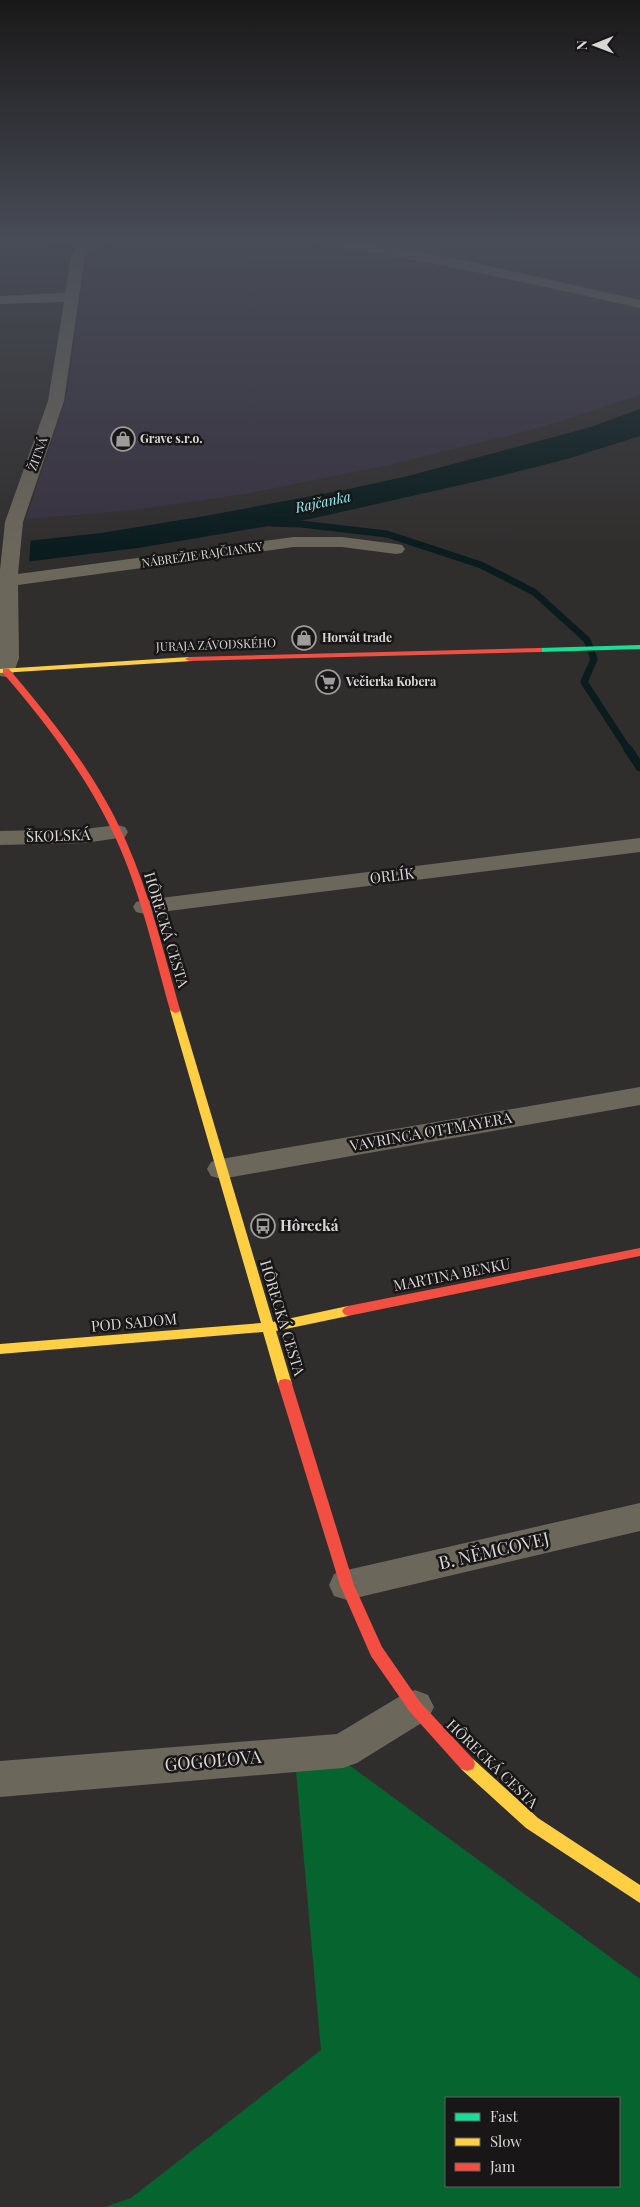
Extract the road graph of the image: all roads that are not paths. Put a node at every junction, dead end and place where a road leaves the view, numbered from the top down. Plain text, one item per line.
1 (65, 341) edge
2 (396, 549) dead end
3 (8, 577) junction
4 (640, 646) edge
5 (3, 671) edge
6 (117, 832) junction
7 (0, 838) edge
8 (640, 845) edge
9 (145, 907) junction
10 (640, 1096) edge
11 (222, 1169) junction
12 (640, 1252) edge
13 (270, 1327) junction
14 (0, 1349) edge
15 (640, 1517) edge
16 (347, 1585) junction
17 (415, 1707) junction
18 (0, 1779) edge
19 (640, 1895) edge

1 - 3 street, ŽITNÁ
2 - 3 street, NÁBREŽIE RAJČIANKY
3 - 5 street, ŽITNÁ
4 - 5 street, JURAJA ZÁVODSKÉHO
5 - 6 street, HÔRECKÁ CESTA
6 - 7 street, ŠKOLSKÁ
6 - 9 street, HÔRECKÁ CESTA
8 - 9 street, ORLÍK
9 - 11 street, HÔRECKÁ CESTA
10 - 11 street, VAVRINCA OTTMAYERA
11 - 13 street, HÔRECKÁ CESTA
12 - 13 street, MARTINA BENKU
13 - 14 street, POD SADOM
13 - 16 street, HÔRECKÁ CESTA
15 - 16 street, B. NĚMCOVEJ
16 - 17 street, HÔRECKÁ CESTA
17 - 18 street, GOGOĽOVA
17 - 19 street, HÔRECKÁ CESTA

